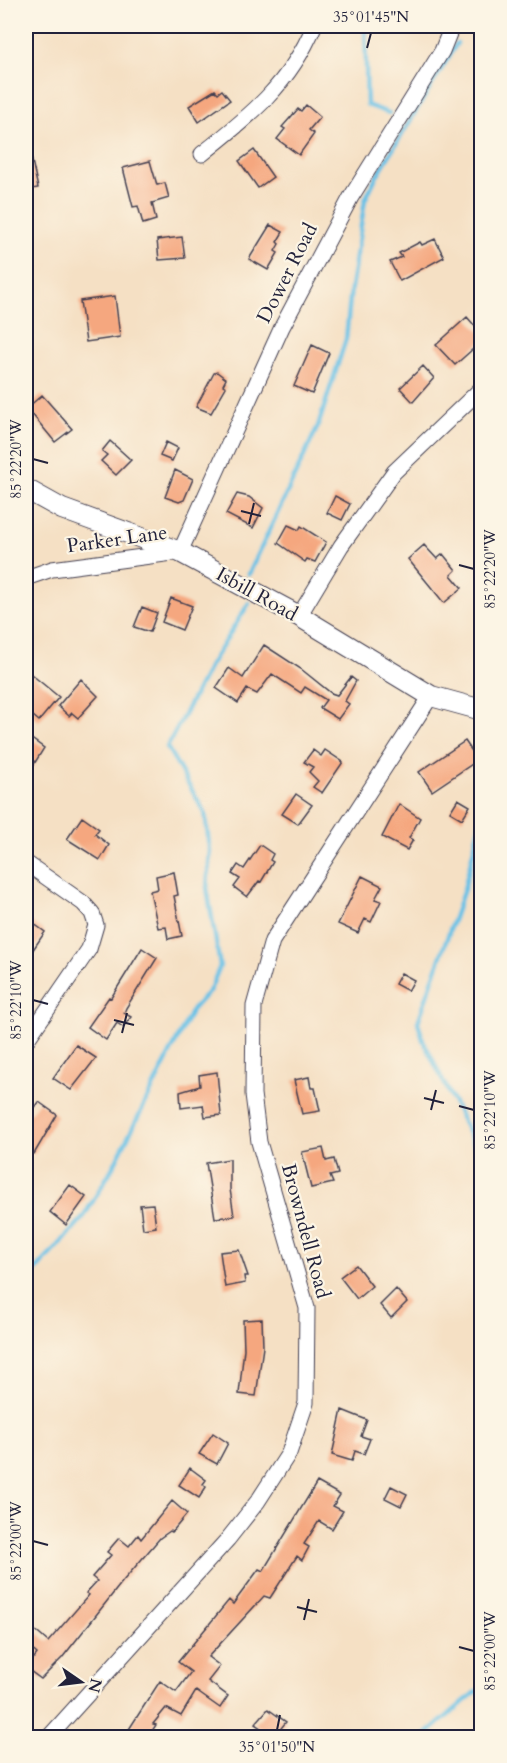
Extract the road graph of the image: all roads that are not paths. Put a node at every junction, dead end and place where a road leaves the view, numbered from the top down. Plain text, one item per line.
1 (314, 26) edge
2 (452, 26) edge
3 (202, 154) dead end
4 (482, 388) edge
5 (26, 489) edge
6 (180, 552) junction
7 (26, 578) edge
8 (299, 616) junction
9 (432, 696) junction
10 (482, 710) edge
11 (26, 863) edge
12 (26, 1041) edge
13 (48, 1737) edge

1 - 3 street
2 - 6 street, Dower Road
4 - 8 street
5 - 6 street, Isbill Road
6 - 7 street, Parker Lane
6 - 8 street, Isbill Road
8 - 9 street, Isbill Road
9 - 10 street, Isbill Road
9 - 13 street, Browndell Road
11 - 12 street

